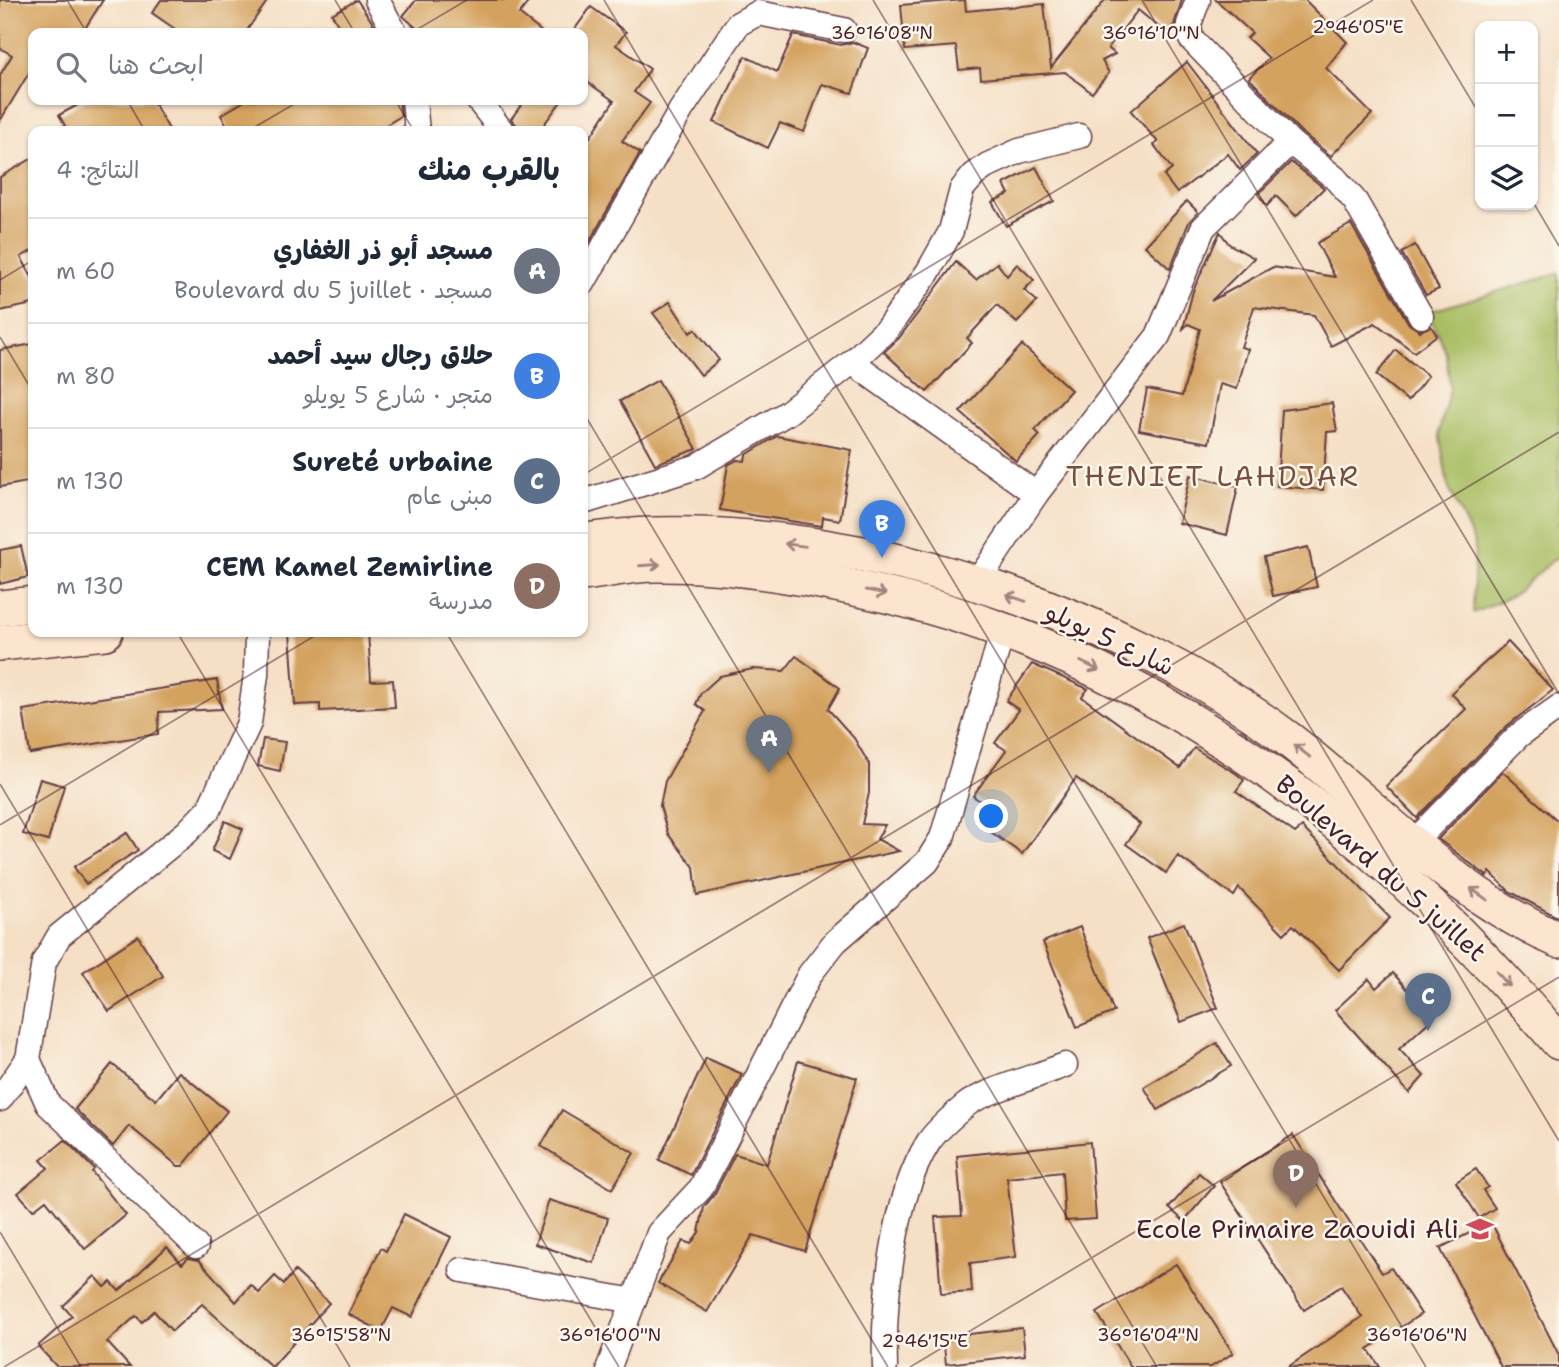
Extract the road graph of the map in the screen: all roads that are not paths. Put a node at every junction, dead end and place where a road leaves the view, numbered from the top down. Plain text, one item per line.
1 (377, 0) edge
2 (1198, 0) edge
3 (392, 28) edge
4 (844, 30) dead end
5 (414, 105) edge
6 (482, 105) edge
7 (417, 126) edge
8 (498, 126) edge
9 (1079, 136) dead end
10 (1290, 142) junction
11 (588, 274) edge
12 (1421, 316) dead end
13 (852, 362) junction
14 (1036, 494) junction
15 (588, 500) edge
16 (588, 541) edge
17 (588, 572) edge
18 (976, 584) junction
19 (28, 605) edge
20 (0, 608) edge
21 (1003, 630) junction
22 (57, 637) edge
23 (257, 637) edge
24 (0, 643) edge
25 (1559, 707) edge
26 (1414, 842) junction
27 (1559, 940) edge
28 (1559, 1042) edge
29 (28, 1059) junction
30 (1065, 1065) dead end
31 (0, 1099) edge
32 (196, 1246) dead end
33 (462, 1270) dead end
34 (634, 1301) junction
35 (609, 1367) edge
36 (886, 1367) edge

1 - 3 street
2 - 10 street
4 - 11 street
5 - 7 street
6 - 8 street
9 - 13 street
10 - 12 street
10 - 14 street
13 - 14 street
13 - 15 street
14 - 18 street
18 -> 16 main road, شارع 5 يويلو
17 -> 21 main road, Boulevard du 5 juillet
26 -> 18 main road, شارع 5 يويلو
19 - 20 main road
21 -> 28 main road, Boulevard du 5 juillet
21 - 34 street
22 - 24 main road
23 - 29 street
25 - 26 street
27 -> 26 main road, شارع 5 يويلو
29 - 31 street
29 - 32 street
30 - 36 street
33 - 34 street
34 - 35 street

